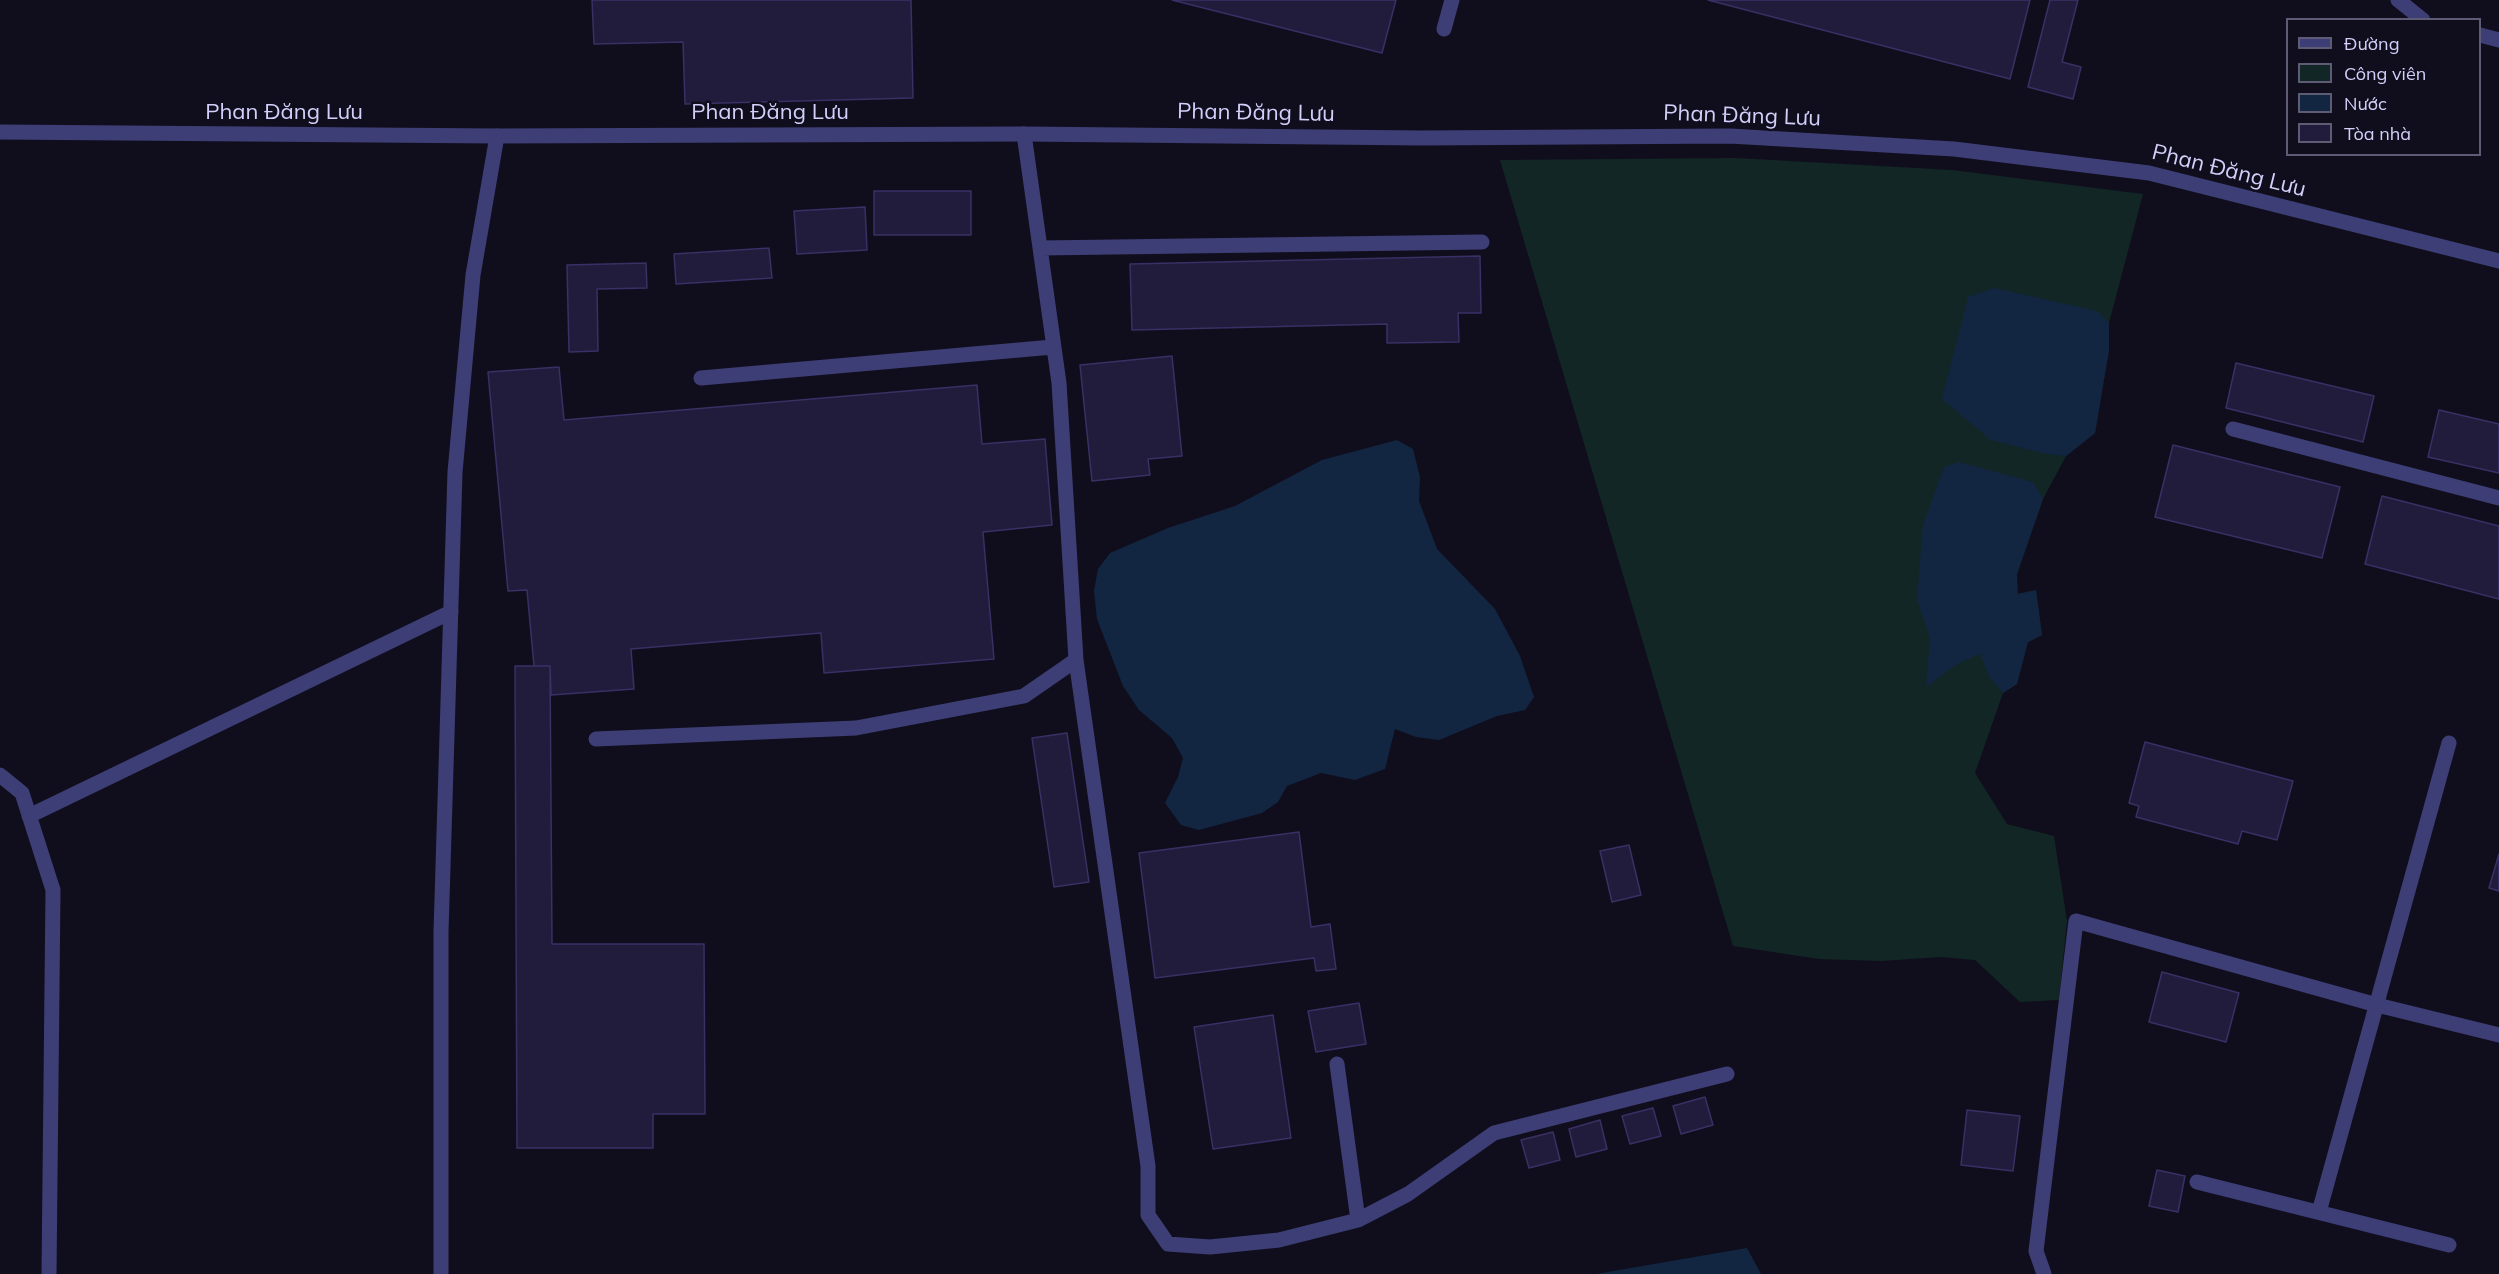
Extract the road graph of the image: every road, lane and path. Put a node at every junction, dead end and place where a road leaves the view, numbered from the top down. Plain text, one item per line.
1 (1452, 0) edge
2 (2398, 0) edge
3 (2420, 18) edge
4 (1444, 29) dead end
5 (2481, 35) edge
6 (2499, 40) edge
7 (0, 132) edge
8 (1024, 134) junction
9 (497, 136) junction
10 (1482, 242) dead end
11 (1040, 248) junction
12 (2499, 261) edge
13 (1053, 346) junction
14 (701, 378) dead end
15 (2233, 429) dead end
16 (2499, 498) edge
17 (451, 612) junction
18 (1076, 660) junction
19 (596, 740) dead end
20 (2449, 743) dead end
21 (0, 775) edge
22 (29, 816) junction
23 (2377, 1005) junction
24 (2499, 1035) edge
25 (1337, 1064) dead end
26 (1727, 1074) dead end
27 (2198, 1182) dead end
28 (2319, 1212) junction
29 (1358, 1220) junction
30 (2449, 1245) dead end
31 (49, 1274) edge
32 (441, 1274) edge
33 (2043, 1274) edge

1 - 4 street
2 - 3 street
5 - 6 street
7 - 9 street, Phan Đăng Lưu
8 - 9 street, Phan Đăng Lưu
8 - 11 street
8 - 12 street, Phan Đăng Lưu
9 - 17 street
10 - 11 street
11 - 13 street
13 - 14 street
13 - 18 street
15 - 16 street
17 - 22 street
17 - 32 street
18 - 19 street
18 - 29 street
20 - 23 street
21 - 22 street
22 - 31 street
23 - 24 street
23 - 28 street
23 - 33 street
25 - 29 street
26 - 29 street
27 - 28 street
28 - 30 street

